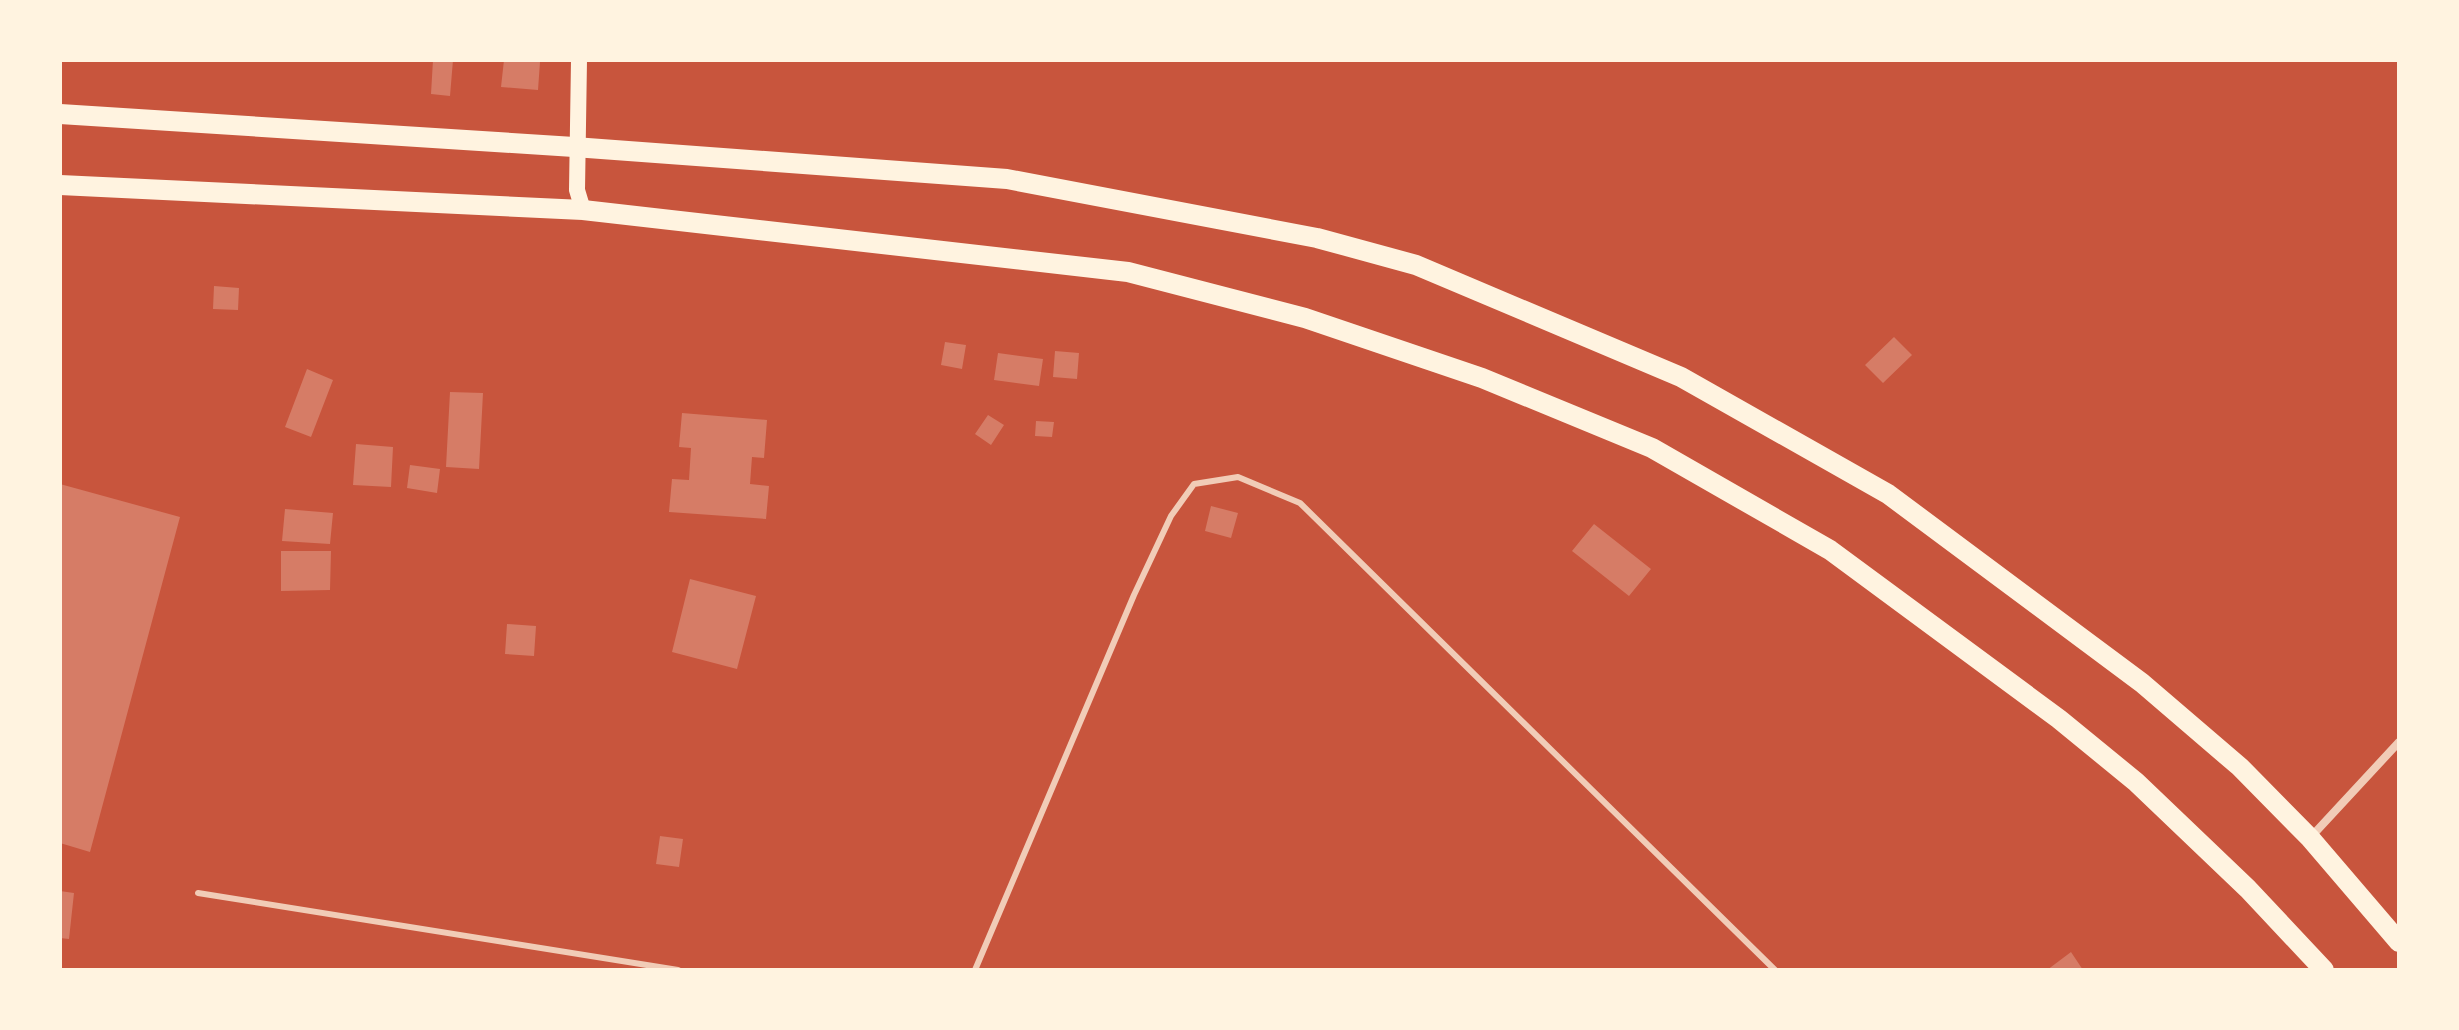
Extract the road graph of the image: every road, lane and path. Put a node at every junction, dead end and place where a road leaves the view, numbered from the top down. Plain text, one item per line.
1 (579, 60) edge
2 (60, 114) edge
3 (60, 185) edge
4 (583, 210) junction
5 (2399, 742) edge
6 (2310, 838) junction
7 (198, 893) dead end
8 (2399, 942) edge
9 (678, 970) edge
10 (975, 970) edge
11 (1775, 970) edge
12 (2324, 970) edge

1 - 4 main road
2 - 6 main road
3 - 4 main road
4 - 12 main road
5 - 6 street
6 - 8 main road
7 - 9 lane
10 - 11 lane

